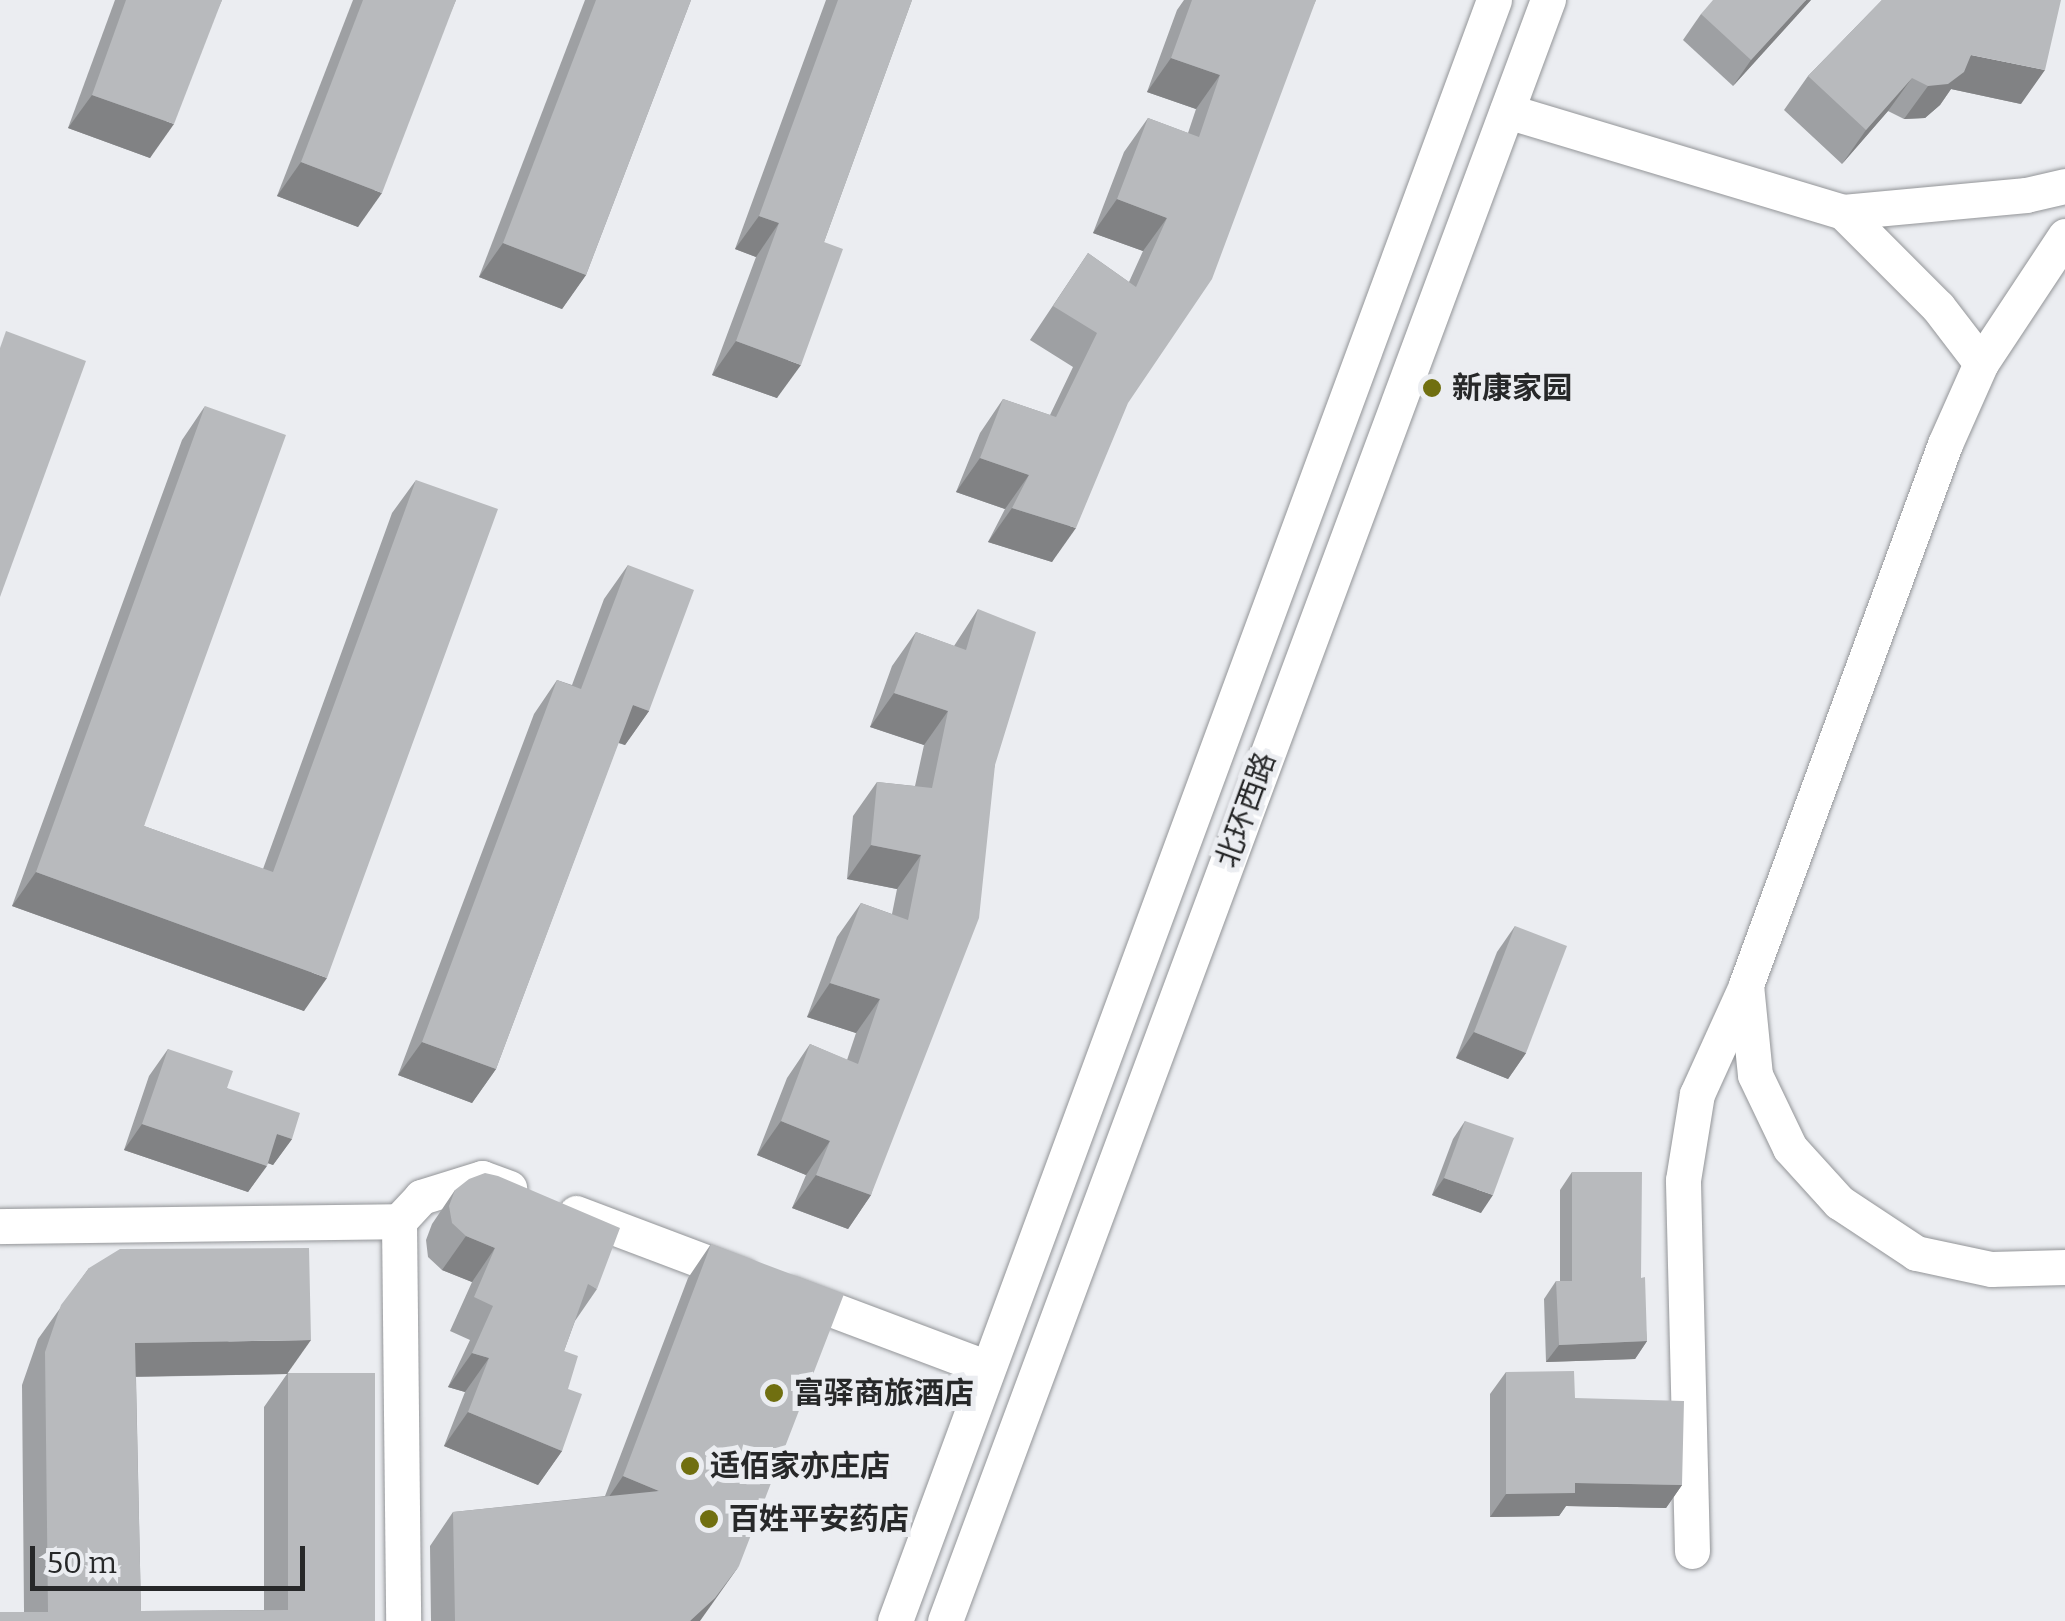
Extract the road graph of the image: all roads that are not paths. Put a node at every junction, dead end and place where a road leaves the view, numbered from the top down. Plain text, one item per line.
1 (1494, 0) edge
2 (1548, 0) edge
3 (1507, 111) junction
4 (2065, 186) edge
5 (1842, 212) junction
6 (2065, 236) edge
7 (1981, 364) junction
8 (1746, 985) junction
9 (398, 1221) junction
10 (0, 1226) edge
11 (2065, 1267) edge
12 (988, 1368) junction
13 (1692, 1551) dead end
14 (403, 1621) edge
15 (895, 1621) edge
16 (944, 1621) edge

1 - 12 street, 北环西路
2 - 3 street, 北环西路
3 - 5 street
3 - 16 street, 北环西路
4 - 5 street
5 - 7 street
6 - 7 street
7 - 8 street
8 - 11 street
8 - 13 street
9 - 10 street
9 - 12 street
9 - 14 street
12 - 15 street, 北环西路

